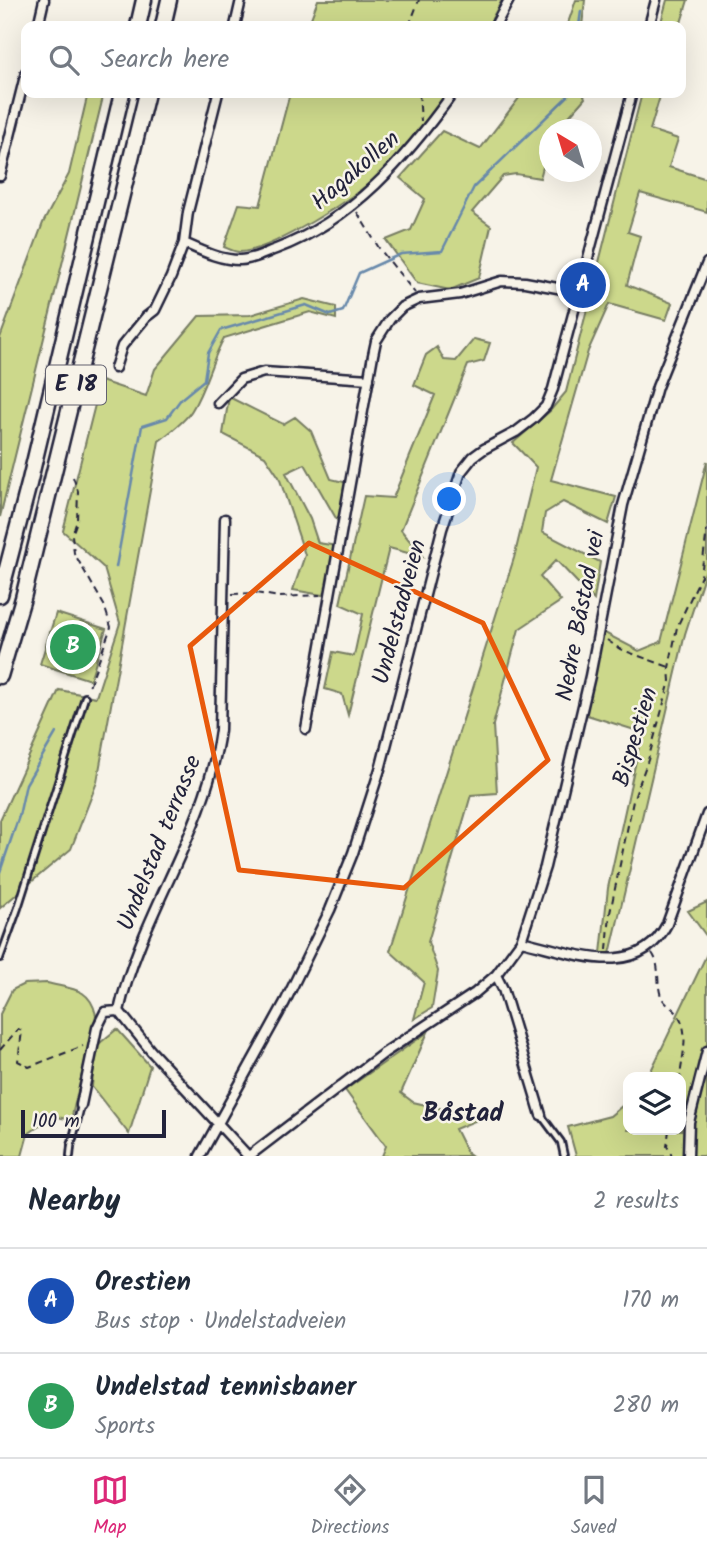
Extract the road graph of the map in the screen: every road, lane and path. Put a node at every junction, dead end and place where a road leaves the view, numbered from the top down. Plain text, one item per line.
1 (44, 0) edge
2 (144, 0) edge
3 (169, 0) edge
4 (241, 0) edge
5 (419, 0) edge
6 (509, 0) edge
7 (656, 0) edge
8 (38, 21) edge
9 (139, 21) edge
10 (164, 21) edge
11 (236, 21) edge
12 (411, 21) edge
13 (498, 21) edge
14 (650, 21) edge
15 (21, 92) edge
16 (121, 98) edge
17 (146, 98) edge
18 (217, 98) edge
19 (419, 98) edge
20 (449, 98) edge
21 (631, 98) edge
22 (426, 131) junction
23 (0, 176) edge
24 (353, 205) junction
25 (184, 243) junction
26 (707, 263) edge
27 (579, 292) junction
28 (419, 299) junction
29 (115, 368) dead end
30 (369, 379) junction
31 (218, 403) dead end
32 (73, 477) dead end
33 (225, 519) dead end
34 (707, 529) edge
35 (0, 594) edge
36 (224, 595) junction
37 (332, 595) junction
38 (598, 633) junction
39 (669, 668) junction
40 (0, 676) edge
41 (85, 697) joint
42 (306, 729) dead end
43 (707, 814) edge
44 (521, 941) junction
45 (649, 949) junction
46 (0, 958) edge
47 (606, 958) junction
48 (496, 975) junction
49 (118, 1011) junction
50 (93, 1042) junction
51 (0, 1050) edge
52 (707, 1051) edge
53 (681, 1072) edge
54 (81, 1105) joint
55 (541, 1115) joint
56 (217, 1123) junction
57 (668, 1135) edge
58 (70, 1156) edge
59 (200, 1156) edge
60 (248, 1156) edge
61 (564, 1156) edge
62 (671, 1156) edge
63 (688, 1156) edge

1 - 8 street
2 - 9 highway
3 - 10 highway
4 - 11 street
5 - 12 path
6 - 13 street
7 - 14 street
15 - 23 street
16 - 35 highway, E 18
17 - 40 highway, E 18
18 - 25 street
19 - 22 path
20 - 22 street, Hagakollen
21 - 27 street, Undelstadveien
22 - 24 street, Hagakollen
24 - 25 street, Hagakollen
24 - 28 path
25 - 29 street
26 - 38 street, Nedre Båstad vei
27 - 28 street
27 - 56 street, Undelstadveien
28 - 30 street
30 - 31 street
30 - 37 street
32 - 41 path
33 - 36 street, Undelstad terrasse
34 - 39 path, Bispestien
36 - 37 path
36 - 49 street, Undelstad terrasse
37 - 42 street
38 - 39 path
38 - 44 street, Nedre Båstad vei
39 - 47 path, Bispestien
41 - 46 lane
43 - 45 street
44 - 47 street
44 - 48 street, Nedre Båstad vei
45 - 47 street
45 - 53 path
48 - 55 street
48 - 60 street, Nedre Båstad vei
49 - 50 street
49 - 56 street
50 - 51 path
50 - 54 street
52 - 63 street
54 - 58 lane
55 - 61 lane
56 - 59 street, Undelstadveien
56 - 60 street
57 - 62 path

